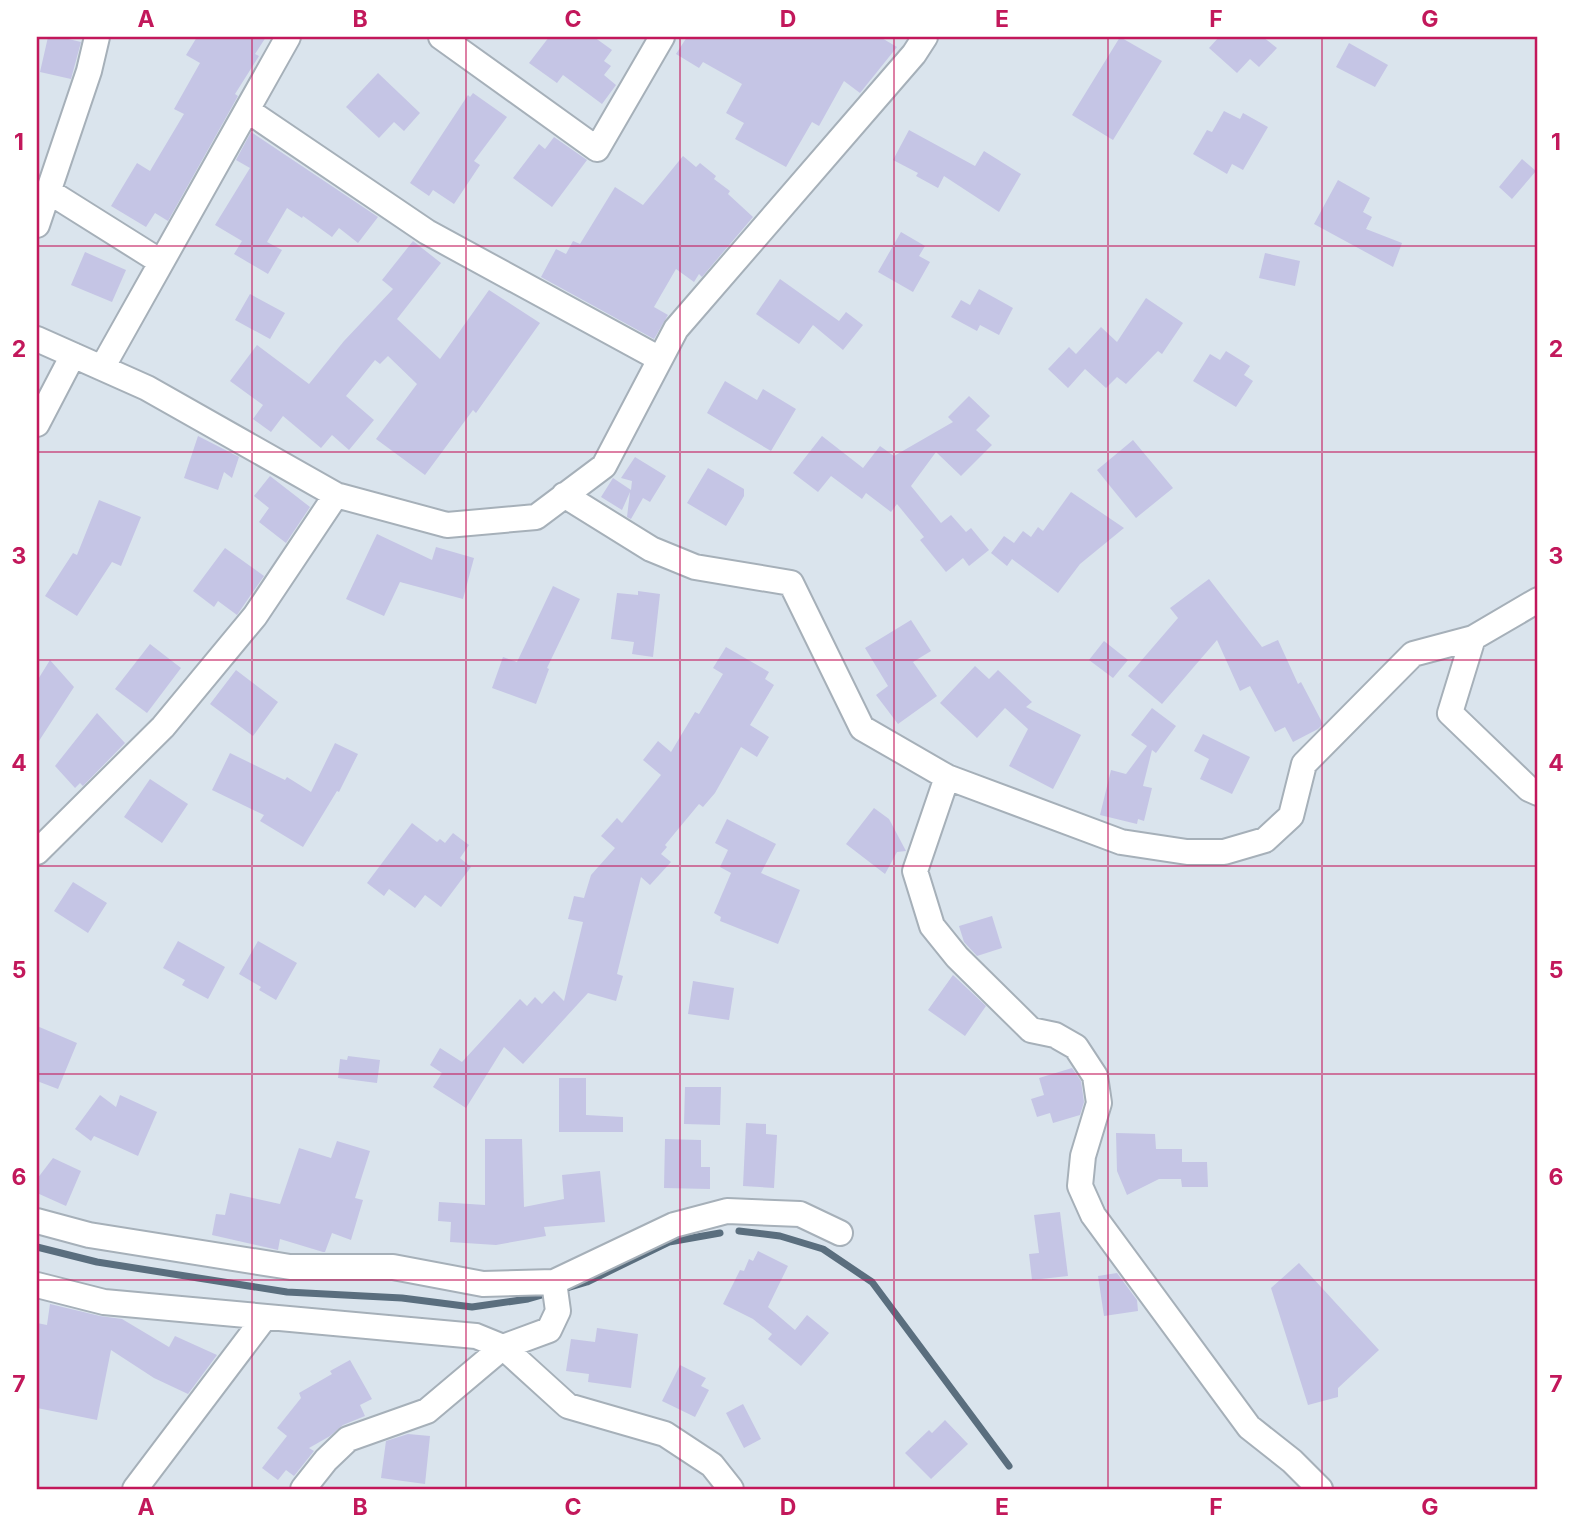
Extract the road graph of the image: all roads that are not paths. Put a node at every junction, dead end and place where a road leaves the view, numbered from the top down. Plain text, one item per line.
1 (97, 37) edge
2 (288, 37) edge
3 (441, 37) edge
4 (663, 37) edge
5 (925, 37) edge
6 (247, 110) junction
7 (48, 191) junction
8 (37, 225) edge
9 (161, 262) junction
10 (37, 339) edge
11 (72, 355) junction
12 (660, 359) junction
13 (102, 368) junction
14 (37, 424) edge
15 (336, 495) junction
16 (564, 495) junction
17 (1538, 600) edge
18 (1472, 638) junction
19 (947, 777) junction
20 (1538, 793) edge
21 (37, 852) edge
22 (37, 1221) edge
23 (840, 1233) dead end
24 (37, 1285) edge
25 (555, 1290) junction
26 (265, 1317) junction
27 (503, 1347) junction
28 (135, 1489) edge
29 (303, 1489) edge
30 (731, 1489) edge
31 (1320, 1489) edge

1 - 7 street
2 - 6 street
3 - 4 street
5 - 12 street
6 - 9 street
6 - 12 street
7 - 8 street
7 - 9 street
9 - 13 street
10 - 11 street
11 - 13 street
11 - 14 street
12 - 16 street
13 - 15 street
15 - 16 street
15 - 21 street
16 - 19 street
17 - 18 street
18 - 19 street
18 - 20 street
19 - 31 street
22 - 25 street
23 - 25 street
24 - 26 street
25 - 27 street
26 - 27 street
26 - 28 street
27 - 29 street
27 - 30 street

